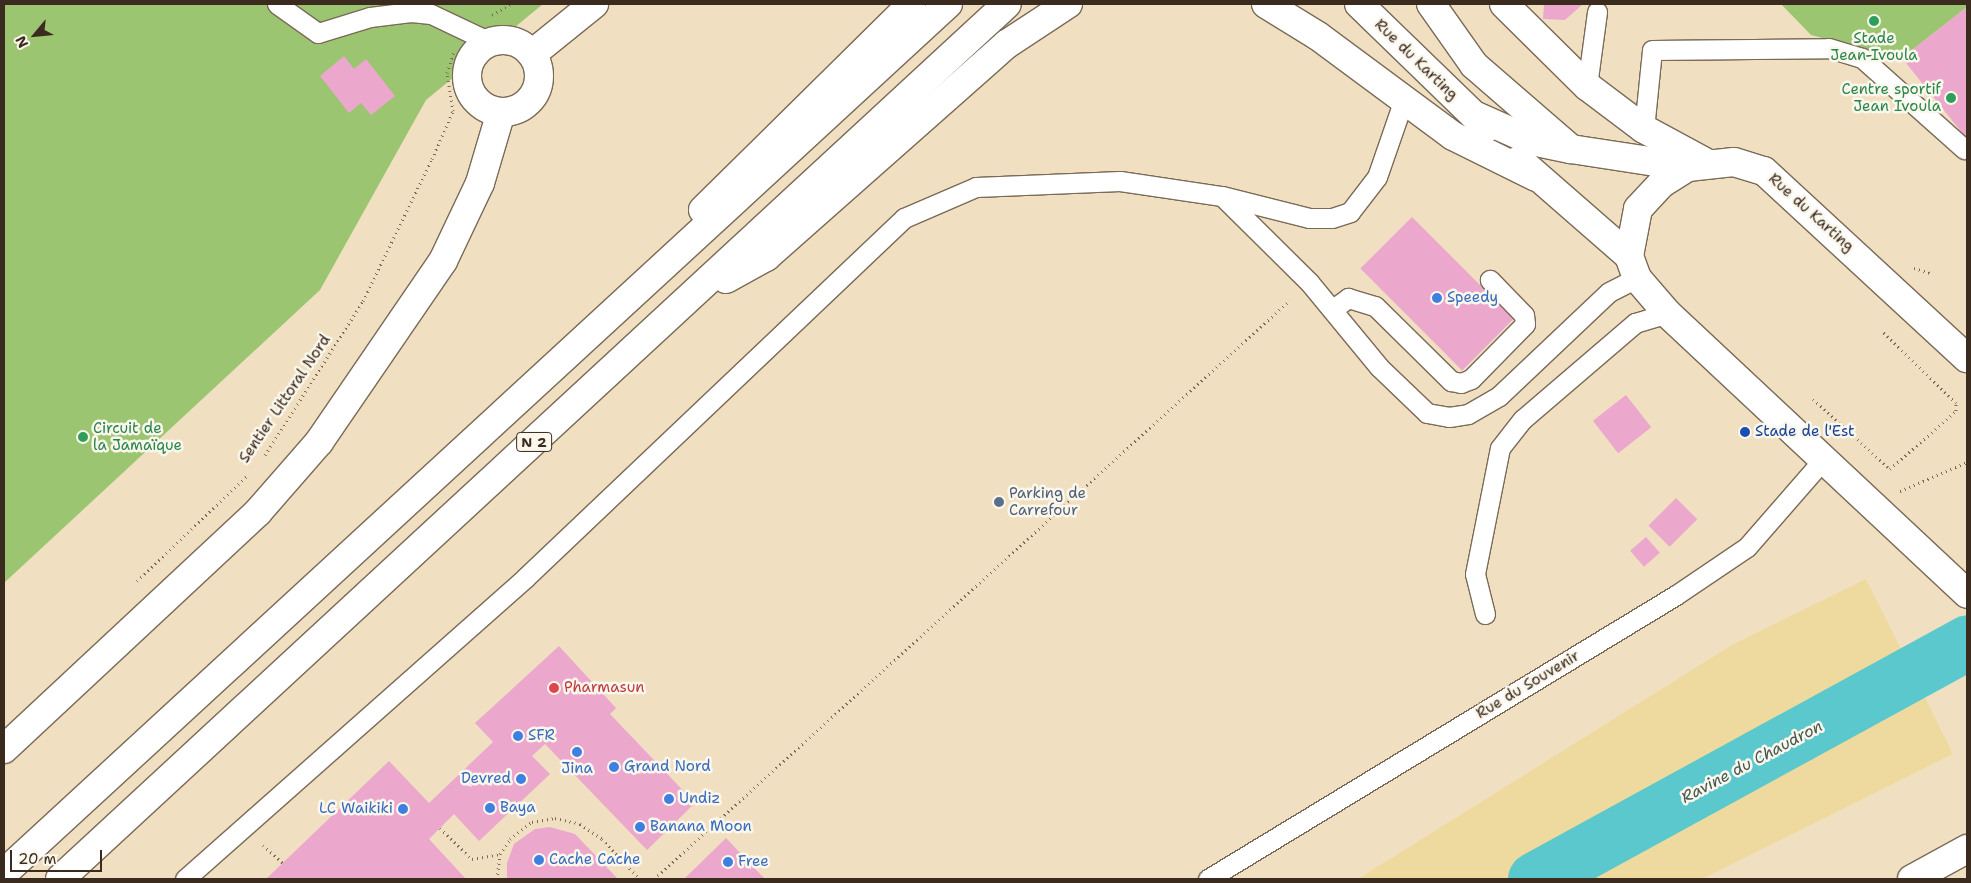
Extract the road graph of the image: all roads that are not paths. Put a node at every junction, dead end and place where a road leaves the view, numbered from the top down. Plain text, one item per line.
1 (277, 4) edge
2 (594, 4) edge
3 (912, 4) edge
4 (948, 4) edge
5 (1007, 4) edge
6 (1068, 4) edge
7 (1266, 4) edge
8 (1359, 4) edge
9 (1431, 4) edge
10 (1504, 4) edge
11 (432, 9) edge
12 (1597, 12) dead end
13 (480, 37) junction
14 (532, 54) junction
15 (1587, 86) junction
16 (1403, 102) junction
17 (501, 112) junction
18 (1474, 115) junction
19 (1644, 129) junction
20 (1572, 149) junction
21 (1964, 149) dead end
22 (1698, 165) junction
23 (1536, 177) junction
24 (1222, 196) junction
25 (1633, 267) junction
26 (660, 274) junction
27 (1490, 280) dead end
28 (688, 300) junction
29 (1332, 310) junction
30 (1666, 313) junction
31 (1932, 324) junction
32 (1967, 336) edge
33 (1967, 358) edge
34 (1822, 460) junction
35 (1967, 594) edge
36 (1485, 614) dead end
37 (4, 749) edge
38 (1967, 848) edge
39 (4, 873) edge
40 (60, 879) edge
41 (186, 879) edge
42 (1208, 879) edge
43 (1912, 879) edge

1 - 11 lane
2 - 14 main road
3 - 26 main road
4 - 26 main road, N 2
5 - 28 main road, N 2
6 - 28 main road
7 - 16 main road
8 - 18 main road, Rue du Karting
9 - 20 main road
10 - 15 main road
11 - 13 lane
12 - 15 lane
13 - 14 main road
13 - 17 main road
14 - 17 main road
15 - 19 main road
16 - 23 main road
16 - 24 lane
17 - 37 main road
18 - 20 main road, Rue du Karting
18 - 23 main road, Rue du Karting
19 - 21 lane
19 - 22 main road
20 - 22 main road, Rue du Karting
22 - 25 main road
22 - 31 main road, Rue du Karting
23 - 25 main road, Rue du Karting
24 - 29 lane
24 - 41 lane
25 - 29 lane
25 - 30 main road, Rue du Karting
26 - 39 main road, N 2
27 - 29 lane
28 - 40 main road, N 2
30 - 34 main road, Rue du Karting
30 - 36 lane
31 - 32 main road
31 - 33 main road, Rue du Karting
34 - 35 main road, Rue du Karting
34 - 42 lane, Rue du Souvenir
38 - 43 main road

